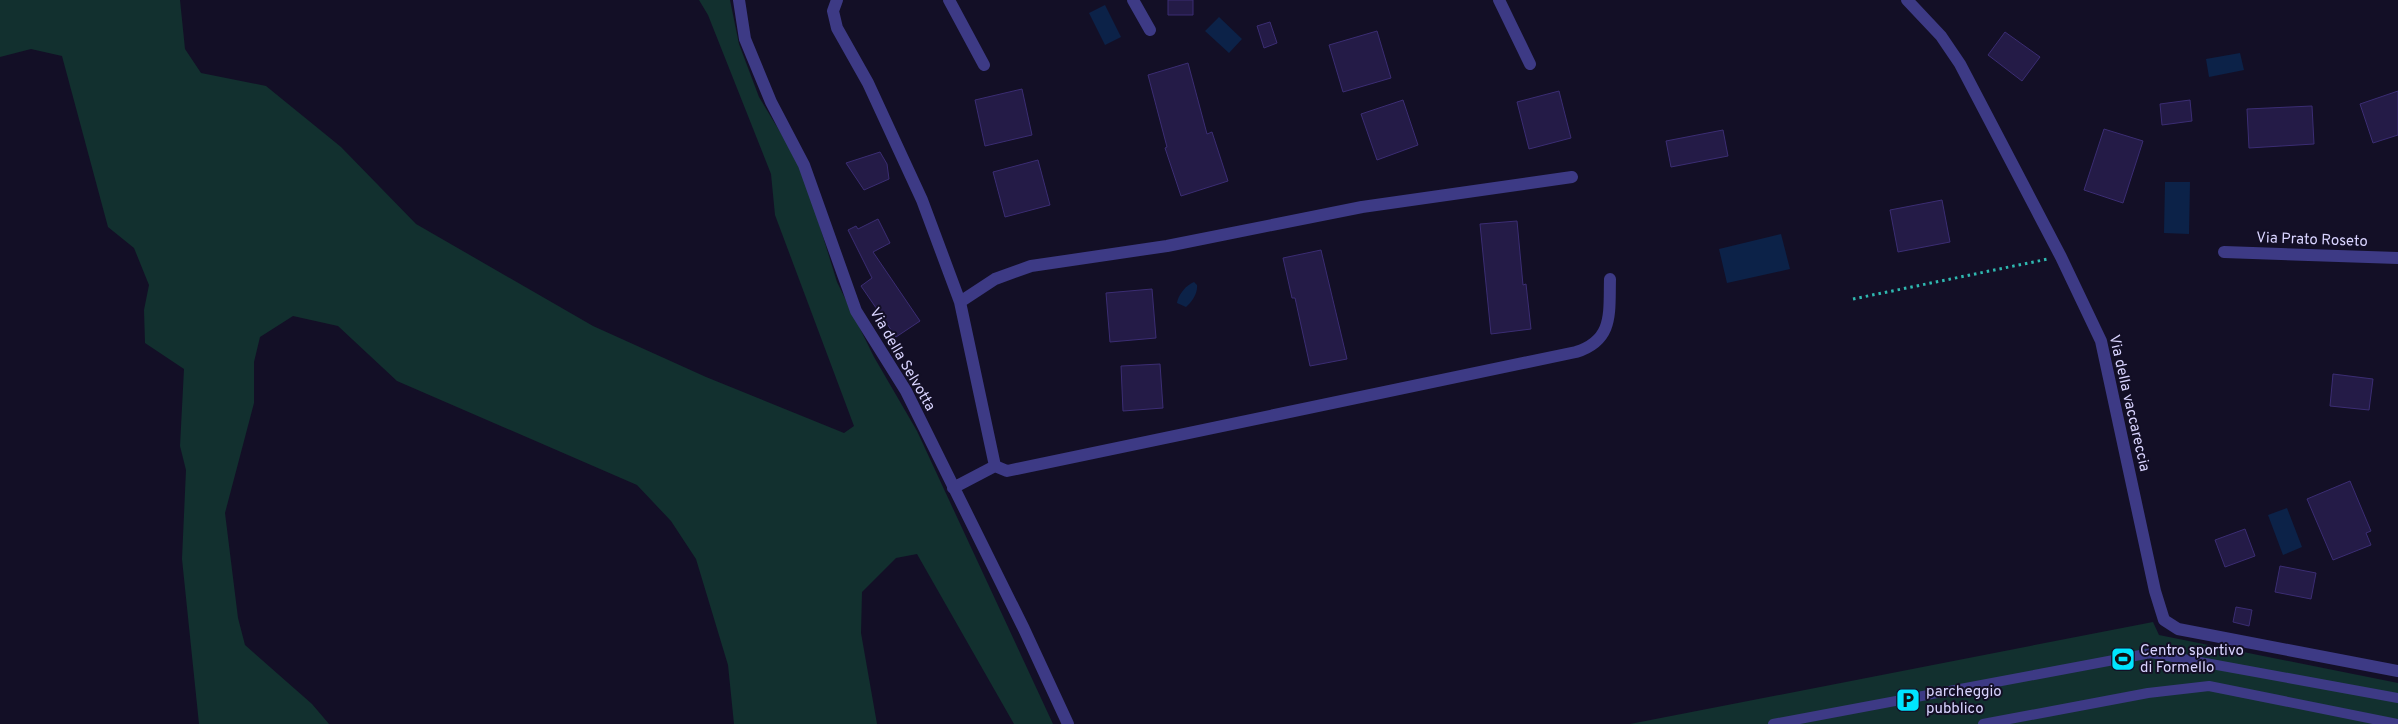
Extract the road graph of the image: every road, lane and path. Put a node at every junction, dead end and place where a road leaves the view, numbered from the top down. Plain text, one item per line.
1 (739, 0) edge
2 (837, 0) edge
3 (949, 0) edge
4 (1134, 0) edge
5 (1499, 0) edge
6 (1907, 0) edge
7 (1150, 30) dead end
8 (984, 64) dead end
9 (1530, 64) dead end
10 (1572, 177) dead end
11 (2224, 252) dead end
12 (2061, 257) junction
13 (2398, 258) edge
14 (1610, 279) dead end
15 (1853, 299) dead end
16 (960, 302) junction
17 (995, 466) junction
18 (953, 488) junction
19 (2398, 671) edge
20 (2398, 698) edge
21 (1068, 724) edge
22 (1773, 724) edge
23 (1983, 724) edge
24 (2398, 724) edge

1 - 18 street, Via della Selvotta
2 - 16 street
3 - 8 street
4 - 7 street
5 - 9 street
6 - 12 street, Via della vaccareccia
10 - 16 street
11 - 13 street, Via Prato Roseto
12 - 15 path
12 - 19 street, Via della vaccareccia
14 - 17 street
16 - 17 street
17 - 18 street
18 - 21 street, Via della Selvotta
20 - 22 lane
23 - 24 lane

